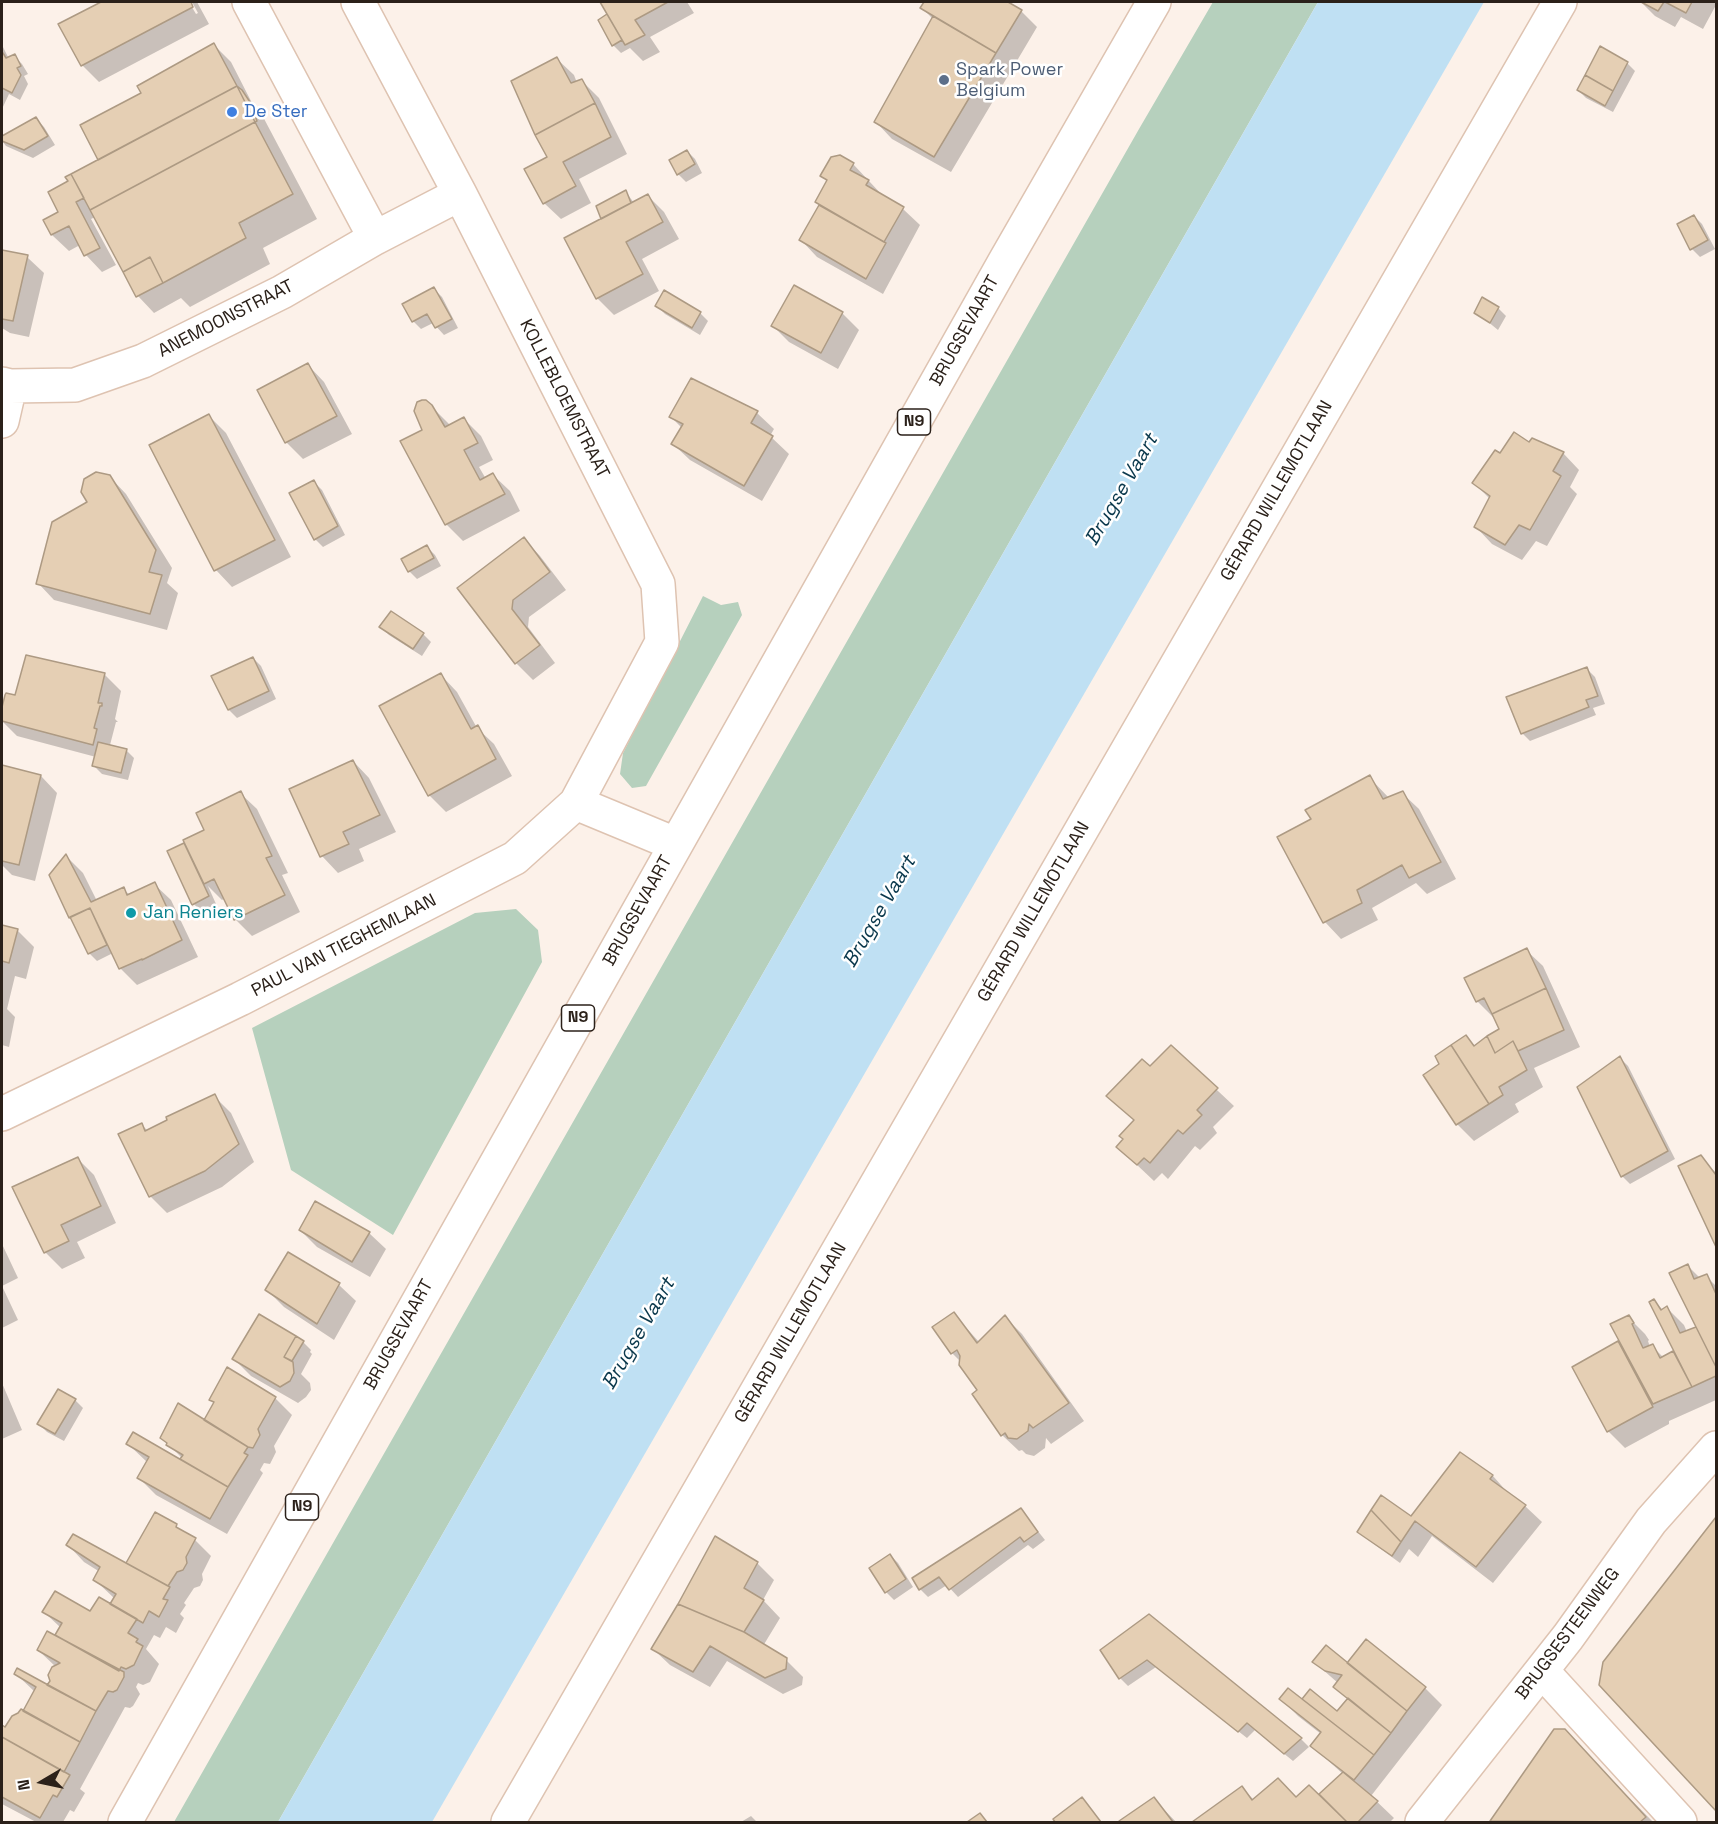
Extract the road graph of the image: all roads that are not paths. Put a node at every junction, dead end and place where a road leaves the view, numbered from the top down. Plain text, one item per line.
1 (249, 2) edge
2 (1154, 2) edge
3 (1560, 2) edge
4 (370, 6) edge
5 (460, 194) junction
6 (375, 238) junction
7 (6, 385) edge
8 (2, 421) edge
9 (576, 803) junction
10 (675, 844) junction
11 (2, 1114) edge
12 (1716, 1448) edge
13 (1542, 1671) junction
14 (124, 1822) edge
15 (508, 1822) edge
16 (1422, 1822) edge
17 (1680, 1822) edge

1 - 6 street
2 - 10 street, BRUGSEVAART / N9
3 - 15 street, GÉRARD WILLEMOTLAAN
4 - 5 street, KOLLEBLOEMSTRAAT
5 - 6 street, ANEMOONSTRAAT
5 - 9 street, KOLLEBLOEMSTRAAT
6 - 7 street, ANEMOONSTRAAT
7 - 8 street, ANEMOONSTRAAT
9 - 10 street
9 - 11 street, PAUL VAN TIEGHEMLAAN
10 - 14 street, BRUGSEVAART / N9
12 - 13 street, BRUGSESTEENWEG
13 - 16 street, BRUGSESTEENWEG
13 - 17 street

